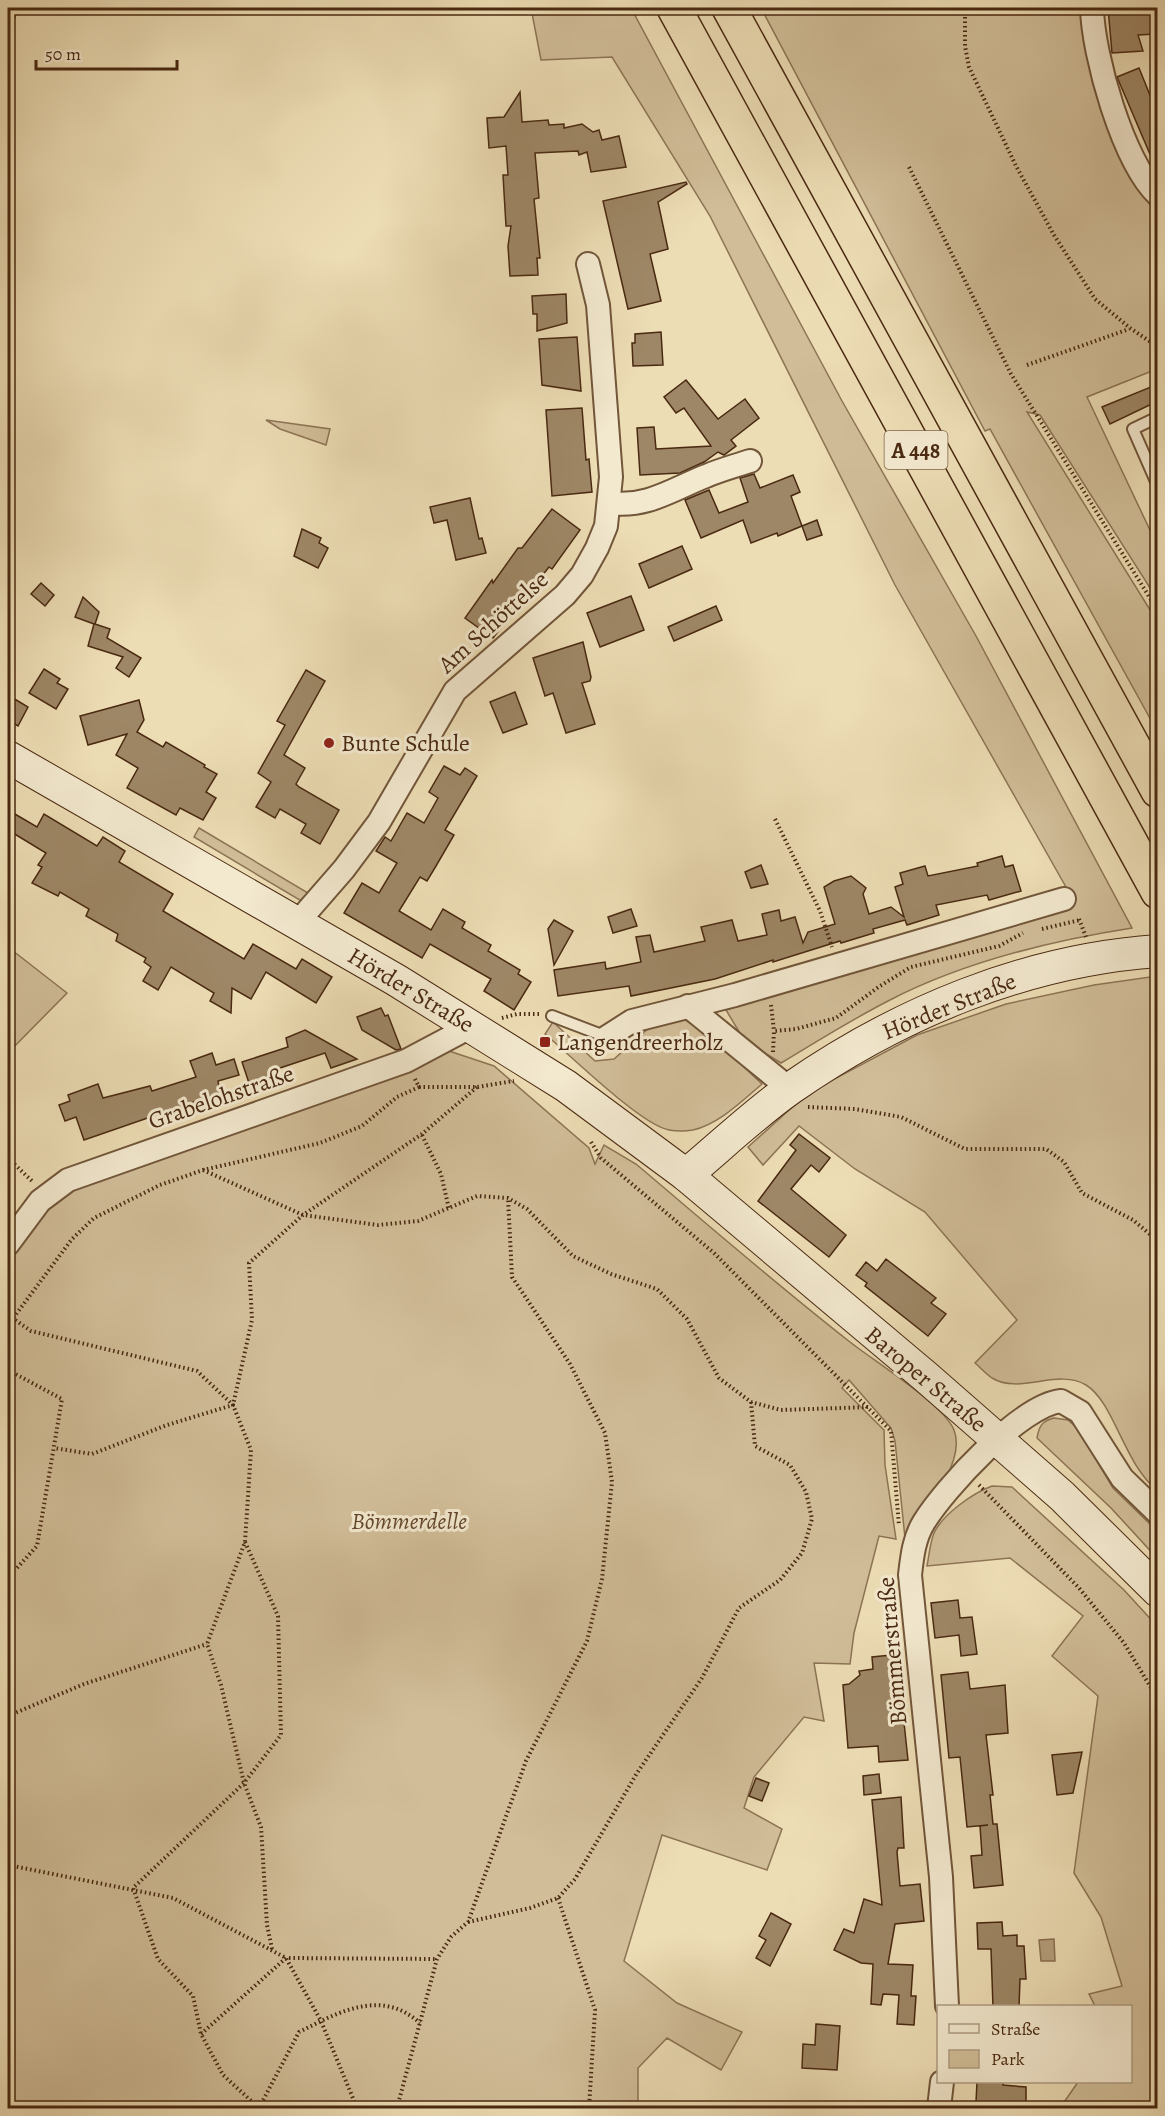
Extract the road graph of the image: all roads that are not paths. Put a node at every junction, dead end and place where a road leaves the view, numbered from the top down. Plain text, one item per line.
1 (12, 8) edge
2 (674, 8) edge
3 (729, 8) edge
4 (1092, 8) edge
5 (8, 18) edge
6 (1158, 195) edge
7 (588, 264) dead end
8 (1158, 417) edge
9 (750, 461) dead end
10 (1158, 486) edge
11 (610, 503) junction
12 (8, 757) edge
13 (1158, 791) edge
14 (1158, 892) edge
15 (1064, 899) dead end
16 (297, 922) junction
17 (1158, 951) edge
18 (688, 1006) junction
19 (552, 1016) road end
20 (472, 1026) junction
21 (607, 1037) joint
22 (788, 1091) junction
23 (686, 1175) junction
24 (8, 1244) edge
25 (998, 1439) junction
26 (1158, 1513) edge
27 (1158, 1591) edge
28 (947, 2005) edge
29 (942, 2083) edge
30 (939, 2109) edge

1 - 5 lane
2 - 14 highway, A 448
3 - 13 highway, A 448
4 - 6 street
7 - 11 street, Am Schöttelse
8 - 10 lane
9 - 11 street
11 - 16 street, Am Schöttelse
12 - 16 main road, Hörder Straße
15 - 18 street
16 - 20 main road, Hörder Straße
17 - 22 main road, Hörder Straße
18 - 21 street
18 - 22 street
19 - 21 lane
20 - 23 main road, Hörder Straße
20 - 24 street, Grabelohstraße
22 - 23 main road, Hörder Straße
23 - 25 main road, Baroper Straße
25 - 26 street, Bömmerstraße
25 - 27 main road, Baroper Straße
25 - 28 street, Bömmerstraße
29 - 30 street

